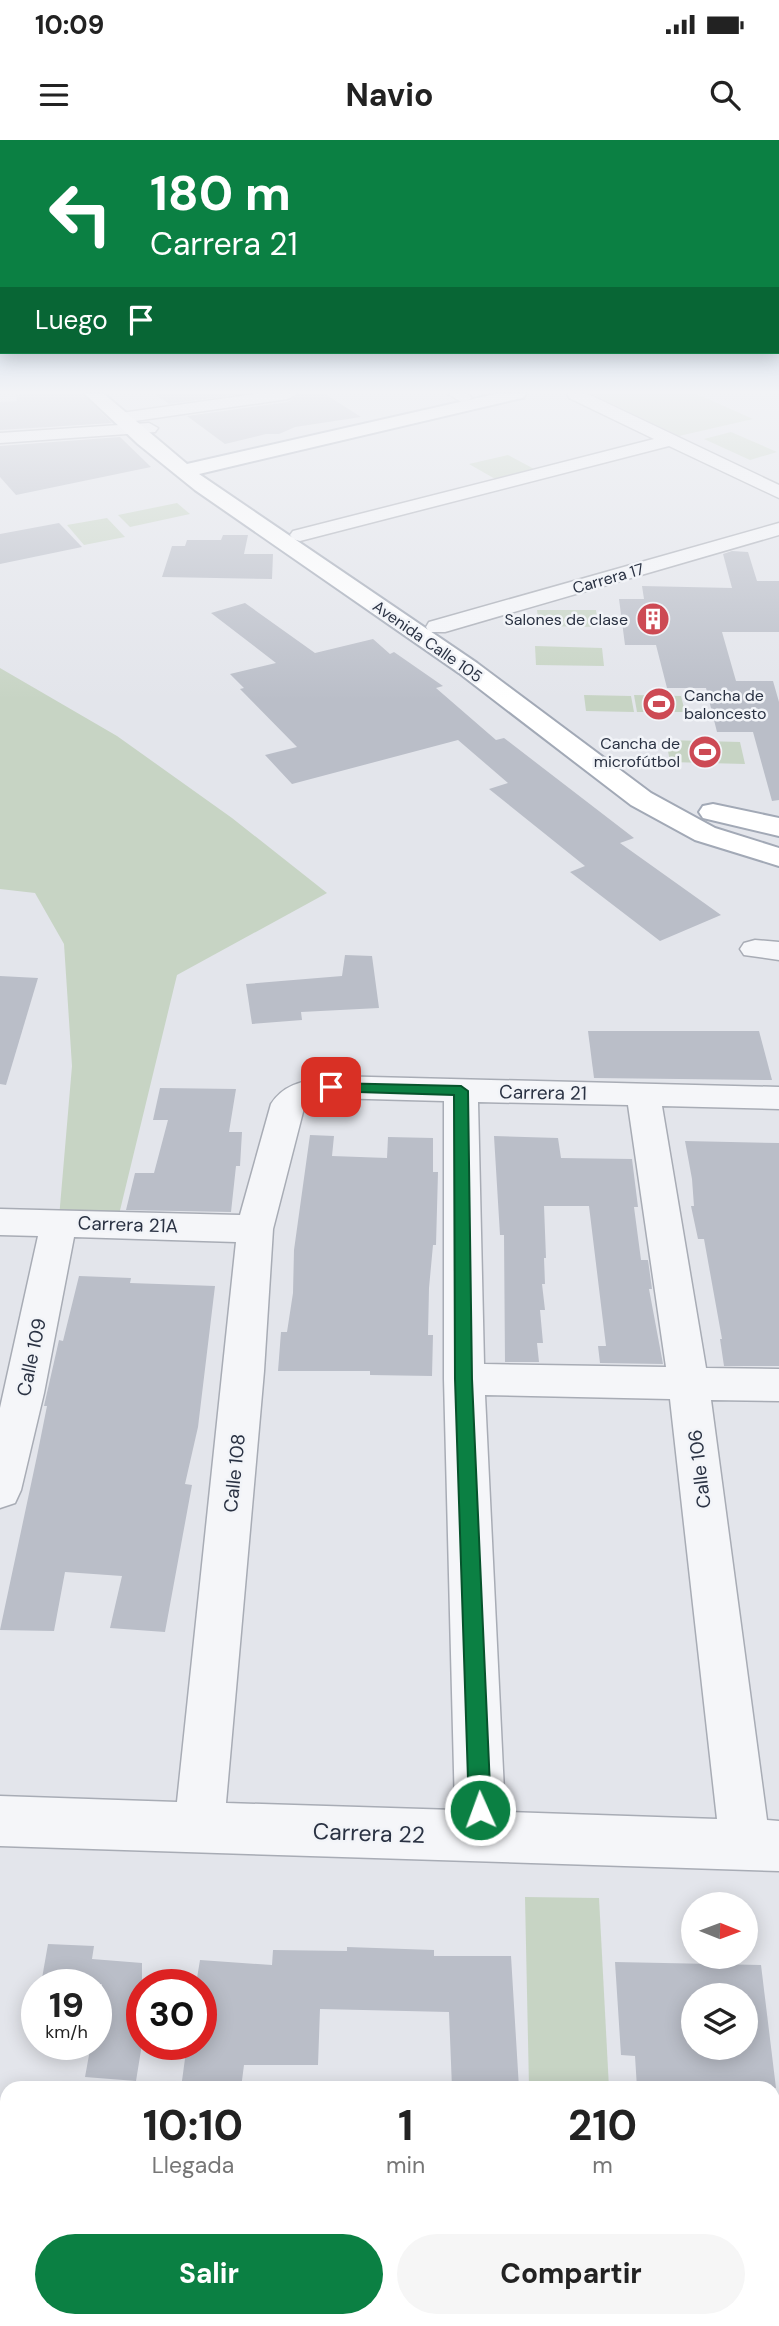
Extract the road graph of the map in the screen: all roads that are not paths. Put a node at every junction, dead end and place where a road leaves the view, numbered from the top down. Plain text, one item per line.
1 (216, 496) edge
2 (238, 496) edge
3 (453, 496) edge
4 (779, 529) edge
5 (300, 535) junction
6 (437, 627) junction
7 (779, 827) edge
8 (779, 857) edge
9 (461, 1091) junction
10 (643, 1094) junction
11 (779, 1098) edge
12 (283, 1122) joint
13 (0, 1222) edge
14 (58, 1222) junction
15 (255, 1229) junction
16 (464, 1379) junction
17 (688, 1381) junction
18 (779, 1385) edge
19 (12, 1392) edge
20 (0, 1490) edge
21 (0, 1821) edge
22 (199, 1827) junction
23 (481, 1837) junction
24 (762, 1845) edge

1 - 8 main road, Avenida Calle 105
2 - 5 main road, Avenida Calle 105
3 - 5 street
4 - 6 street, Carrera 17
5 - 6 main road, Avenida Calle 105
6 - 7 main road, Avenida Calle 105
9 - 10 street, Carrera 21
9 - 12 street, Carrera 21
9 - 16 street
10 - 11 street, Carrera 21
10 - 17 street, Calle 106
12 - 15 street, Calle 108
13 - 14 street, Carrera 21A
14 - 15 street, Carrera 21A
14 - 19 street, Calle 109
15 - 22 street, Calle 108
16 - 17 street
16 - 23 street
17 - 18 street
17 - 24 street, Calle 106
19 - 20 street, Calle 109
21 - 22 street, Carrera 22
22 - 23 street, Carrera 22
23 - 24 street, Carrera 22

